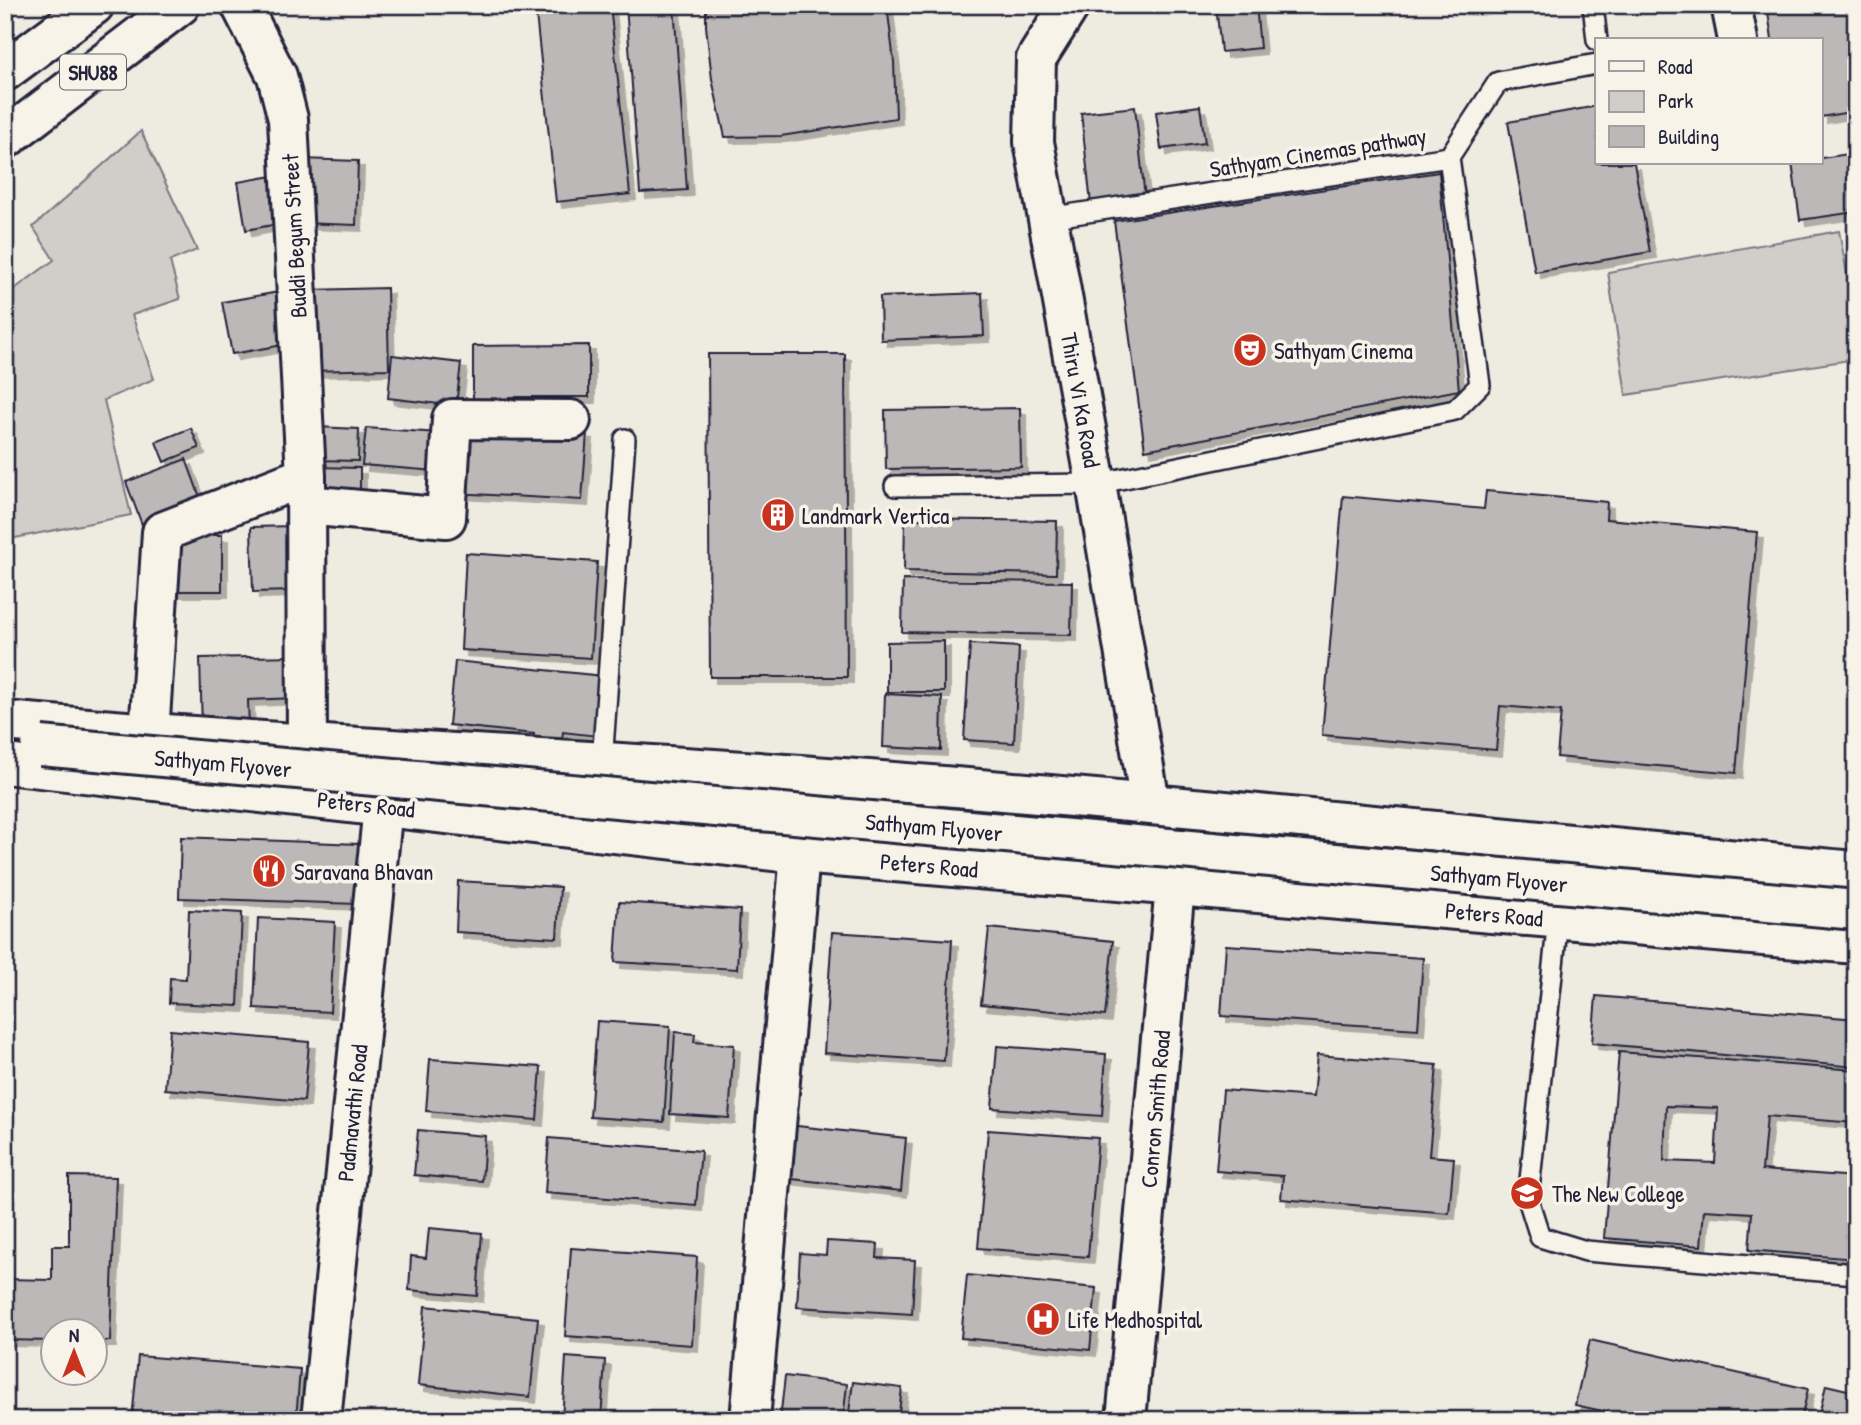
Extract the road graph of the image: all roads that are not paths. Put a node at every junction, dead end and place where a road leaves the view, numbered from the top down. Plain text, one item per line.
1 (94, 5) edge
2 (180, 5) edge
3 (241, 5) edge
4 (1069, 5) edge
5 (1593, 5) edge
6 (1731, 5) edge
7 (1598, 38) edge
8 (1738, 38) edge
9 (1595, 64) edge
10 (5, 71) edge
11 (5, 139) edge
12 (1449, 157) junction
13 (1048, 218) junction
14 (571, 420) dead end
15 (625, 439) dead end
16 (1097, 484) junction
17 (895, 486) dead end
18 (306, 490) junction
19 (149, 734) junction
20 (12, 744) edge
21 (307, 745) junction
22 (602, 764) junction
23 (1150, 803) junction
24 (383, 806) junction
25 (1566, 844) junction
26 (800, 854) junction
27 (1856, 871) edge
28 (1175, 886) junction
29 (1856, 910) edge
30 (1560, 919) junction
31 (1856, 944) edge
32 (1856, 1274) edge
33 (321, 1420) edge
34 (750, 1420) edge
35 (1126, 1420) edge

1 - 10 main road, SHU88
2 - 11 main road, SHU88
3 - 18 main road, Buddi Begum Street
4 - 13 main road, Thiru Vi Ka Road
5 - 7 lane
6 - 8 main road
9 - 12 lane, Sathyam Cinemas pathway
12 - 13 lane, Sathyam Cinemas pathway
12 - 16 lane
13 - 16 main road, Thiru Vi Ka Road
14 - 18 main road
15 - 22 lane
16 - 17 lane
16 - 23 main road, Thiru Vi Ka Road
18 - 19 main road
18 - 21 main road, Buddi Begum Street
19 - 20 main road
19 - 21 main road
20 - 24 main road, Peters Road
20 - 29 main road, Sathyam Flyover, bridge
21 - 22 main road
22 - 23 main road
23 - 25 main road
23 - 28 main road, Conron Smith Road
24 - 26 main road, Peters Road
24 - 33 main road, Padmavathi Road
25 - 27 main road
25 - 30 lane
26 - 28 main road, Peters Road
26 - 34 main road
28 - 30 main road, Peters Road
28 - 35 main road, Conron Smith Road
30 - 31 main road, Peters Road
30 - 32 lane

